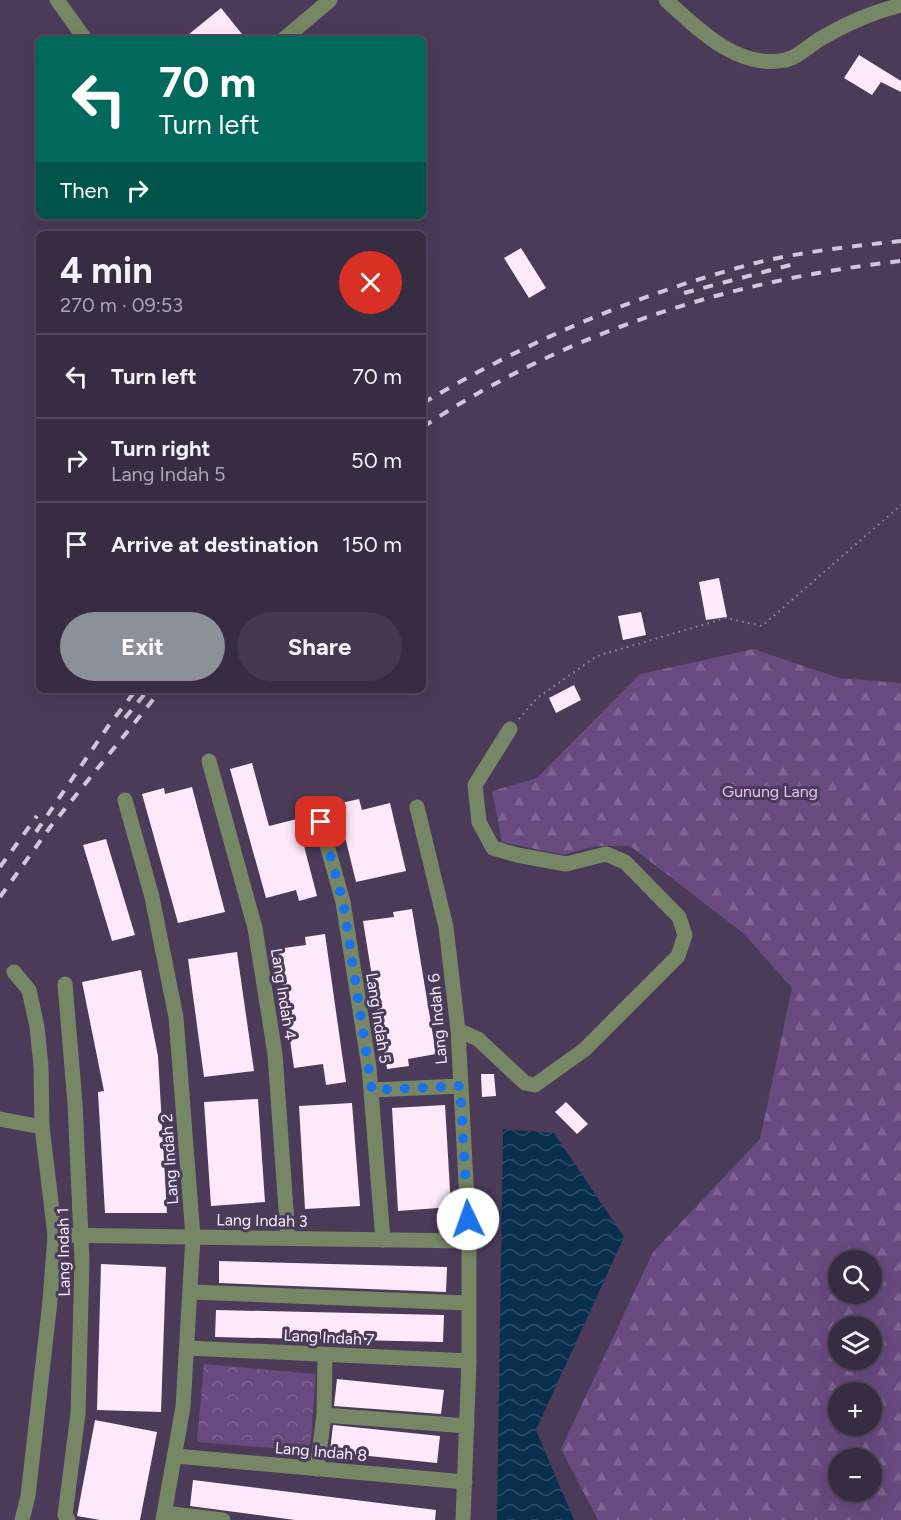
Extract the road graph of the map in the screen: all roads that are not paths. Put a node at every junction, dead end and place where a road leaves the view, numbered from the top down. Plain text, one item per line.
1 (57, 0) edge
2 (330, 0) edge
3 (666, 0) edge
4 (901, 5) edge
5 (83, 36) edge
6 (288, 36) edge
7 (510, 729) road end
8 (209, 761) dead end
9 (125, 800) dead end
10 (316, 806) dead end
11 (417, 807) dead end
12 (14, 972) dead end
13 (65, 984) dead end
14 (458, 1030) junction
15 (460, 1086) junction
16 (372, 1090) junction
17 (0, 1119) edge
18 (42, 1127) junction
19 (55, 1235) junction
20 (82, 1235) junction
21 (193, 1237) junction
22 (288, 1238) junction
23 (382, 1240) junction
24 (469, 1241) junction
25 (191, 1292) junction
26 (468, 1303) junction
27 (187, 1348) junction
28 (325, 1354) junction
29 (469, 1361) junction
30 (324, 1415) junction
31 (467, 1426) junction
32 (175, 1456) junction
33 (317, 1469) junction
34 (465, 1482) junction
35 (164, 1516) edge
36 (22, 1520) edge
37 (68, 1520) edge
38 (223, 1520) edge
39 (463, 1520) edge

1 - 5 street
2 - 6 street
3 - 4 street
7 - 14 street
8 - 22 street, Lang Indah 4
9 - 21 street, Lang Indah 2
10 - 16 street, Lang Indah 5
11 - 14 street, Lang Indah 6
12 - 18 street
13 - 20 street, Lang Indah 1
14 - 15 street, Lang Indah 6
15 - 16 street
15 - 24 street, Lang Indah 6
16 - 23 street, Lang Indah 5
17 - 18 street
18 - 19 street
19 - 20 street, Lang Indah 3
19 - 36 street
20 - 21 street, Lang Indah 3
20 - 37 street, Lang Indah 1
21 - 22 street, Lang Indah 3
21 - 25 street, Lang Indah 2
22 - 23 street, Lang Indah 3
23 - 24 street, Lang Indah 3
24 - 26 street, Lang Indah 6
25 - 26 street
25 - 27 street, Lang Indah 2
26 - 29 street, Lang Indah 6
27 - 28 street, Lang Indah 7
27 - 32 street, Lang Indah 2
28 - 29 street, Lang Indah 7
28 - 30 street
29 - 31 street, Lang Indah 6
30 - 31 street
30 - 33 street
31 - 34 street, Lang Indah 6
32 - 33 street, Lang Indah 8
32 - 35 street, Lang Indah 2
33 - 34 street, Lang Indah 8
34 - 39 street, Lang Indah 6
35 - 38 street

